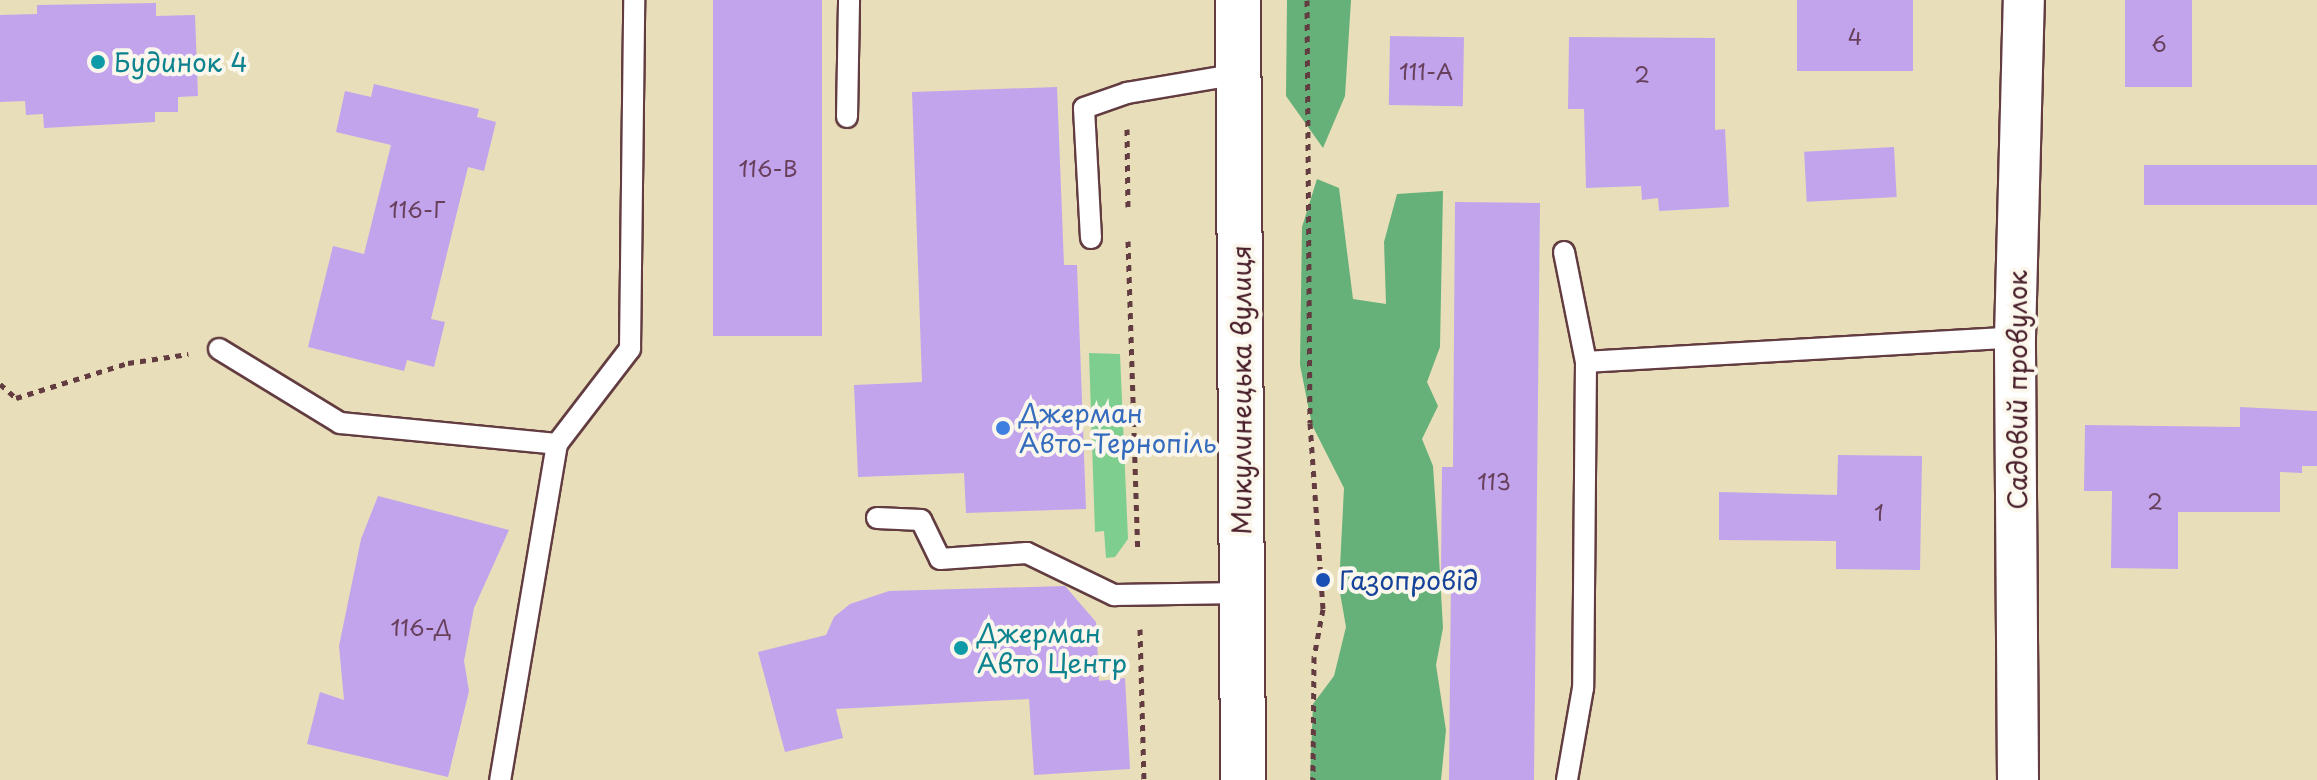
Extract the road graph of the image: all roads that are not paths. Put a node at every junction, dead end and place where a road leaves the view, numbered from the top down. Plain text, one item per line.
1 (634, 0) edge
2 (849, 0) edge
3 (1238, 0) edge
4 (2024, 0) edge
5 (1238, 74) junction
6 (847, 117) dead end
7 (1091, 238) dead end
8 (1564, 252) dead end
9 (2015, 337) junction
10 (219, 349) road end
11 (1586, 362) junction
12 (557, 444) junction
13 (877, 518) dead end
14 (1242, 593) junction
15 (500, 780) edge
16 (1243, 780) edge
17 (1567, 780) edge
18 (2018, 780) edge

1 - 12 lane
2 - 6 lane
3 - 5 highway, Микулинецька вулиця
4 - 9 street, Садовий провулок
5 - 7 lane
5 - 14 highway, Микулинецька вулиця
8 - 11 lane
9 - 11 lane
9 - 18 street, Садовий провулок
10 - 12 lane
11 - 17 lane
12 - 15 lane
13 - 14 lane
14 - 16 highway, Микулинецька вулиця

